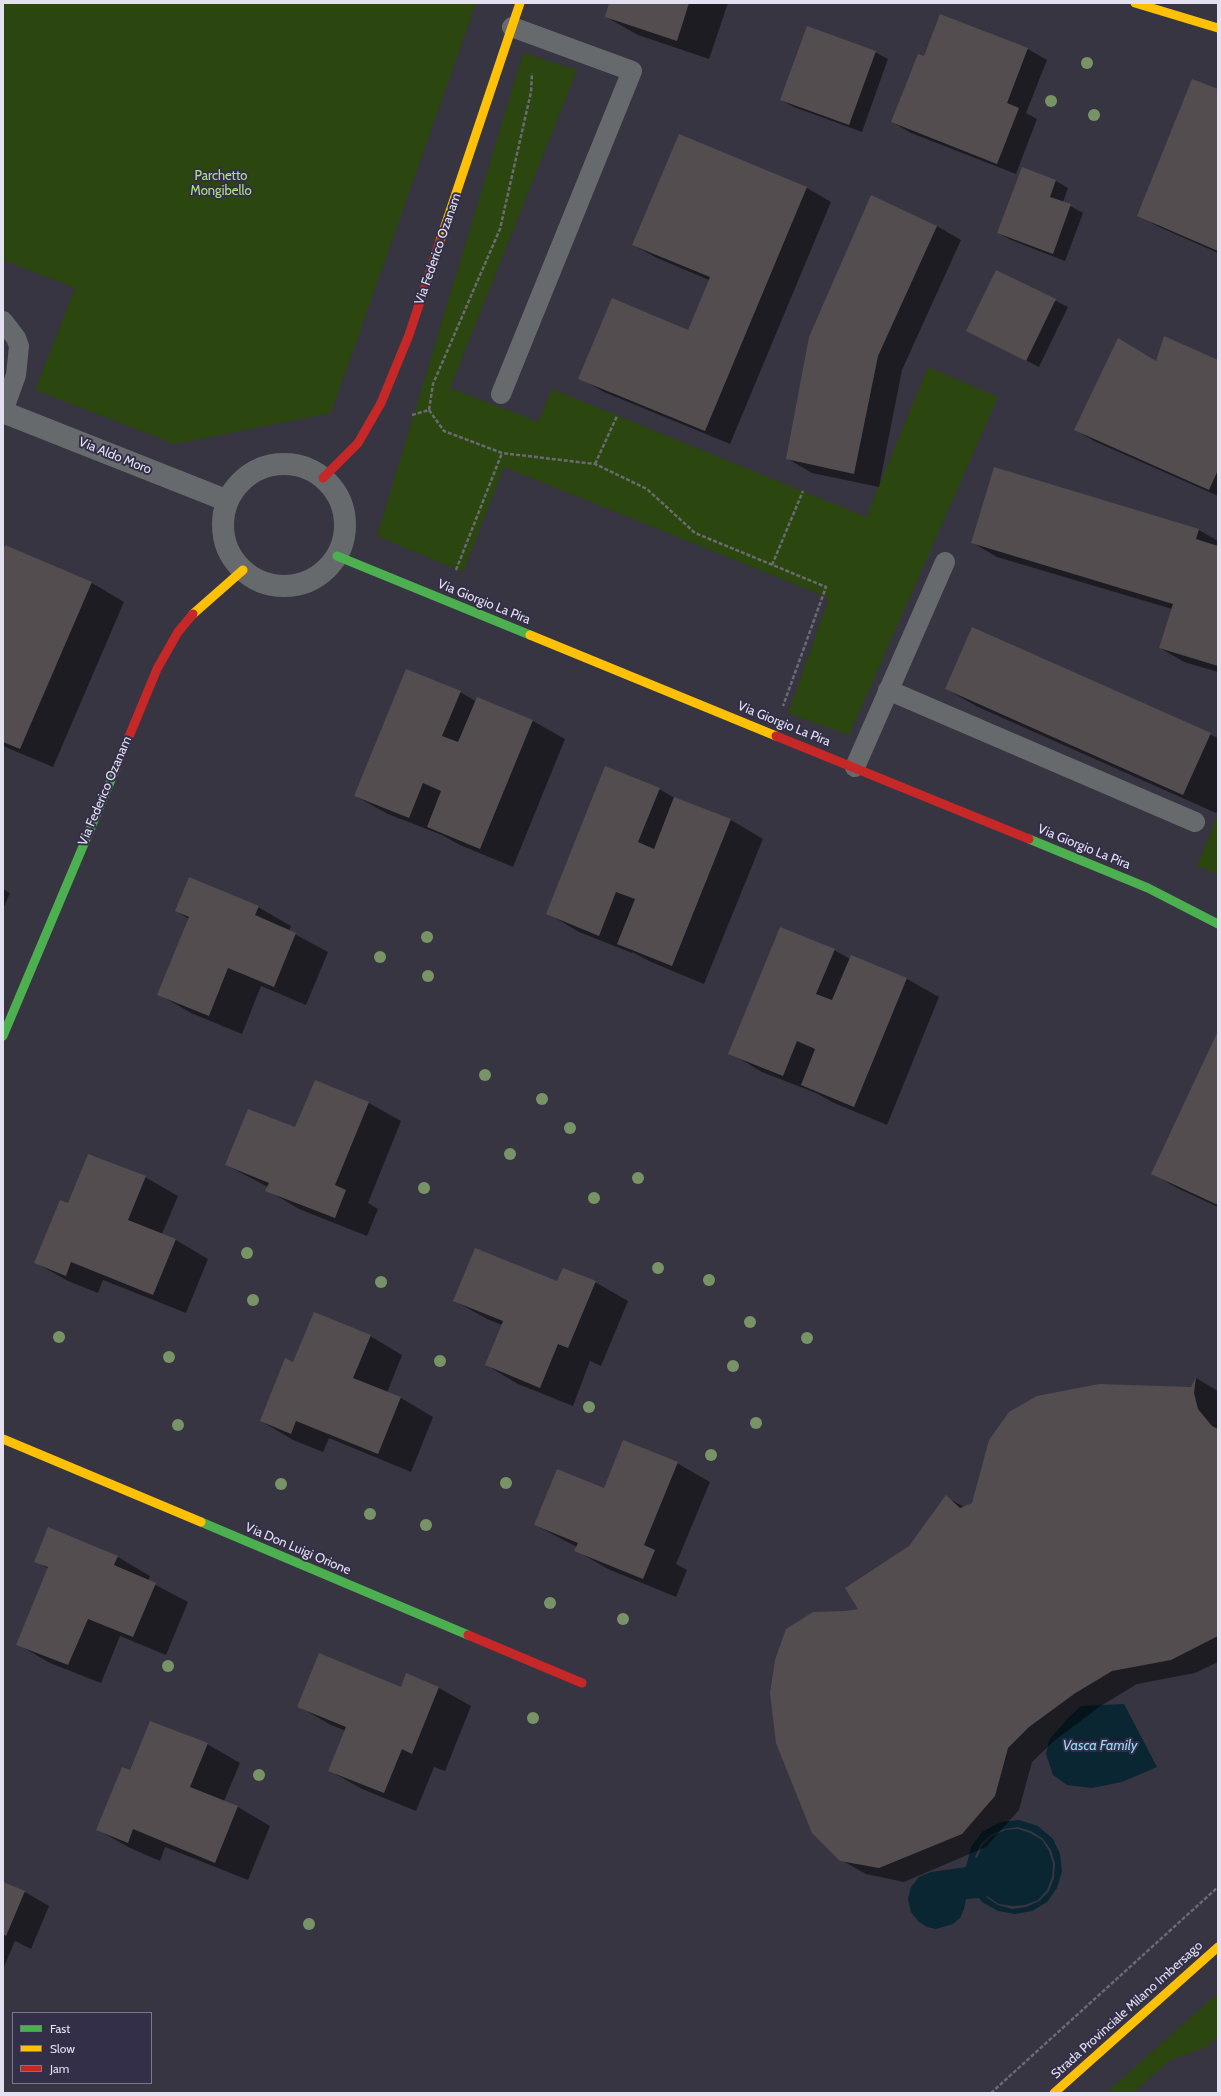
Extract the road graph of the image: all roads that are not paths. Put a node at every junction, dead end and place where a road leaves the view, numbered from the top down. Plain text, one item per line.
1 (520, 3) edge
2 (1135, 3) edge
3 (512, 27) junction
4 (1218, 28) edge
5 (3, 321) edge
6 (501, 394) dead end
7 (3, 411) edge
8 (323, 478) junction
9 (228, 501) junction
10 (337, 556) junction
11 (944, 562) dead end
12 (243, 570) junction
13 (888, 690) junction
14 (854, 767) junction
15 (1195, 822) dead end
16 (1218, 924) edge
17 (3, 1036) edge
18 (3, 1439) edge
19 (582, 1683) dead end
20 (1218, 1947) edge
21 (1054, 2093) edge

1 - 3 street, Via Federico Ozanam
2 - 4 street
3 - 6 lane
3 - 8 street, Via Federico Ozanam
5 - 7 lane
7 - 9 street, Via Aldo Moro
8 - 9 street
8 - 10 street
9 - 12 street
10 - 12 street
10 - 14 street, Via Giorgio La Pira
11 - 13 lane
12 - 17 street, Via Federico Ozanam
13 - 14 lane
13 - 15 lane
14 - 16 street, Via Giorgio La Pira
18 - 19 street, Via Don Luigi Orione
20 - 21 street, Strada Provinciale Milano Imbersago

